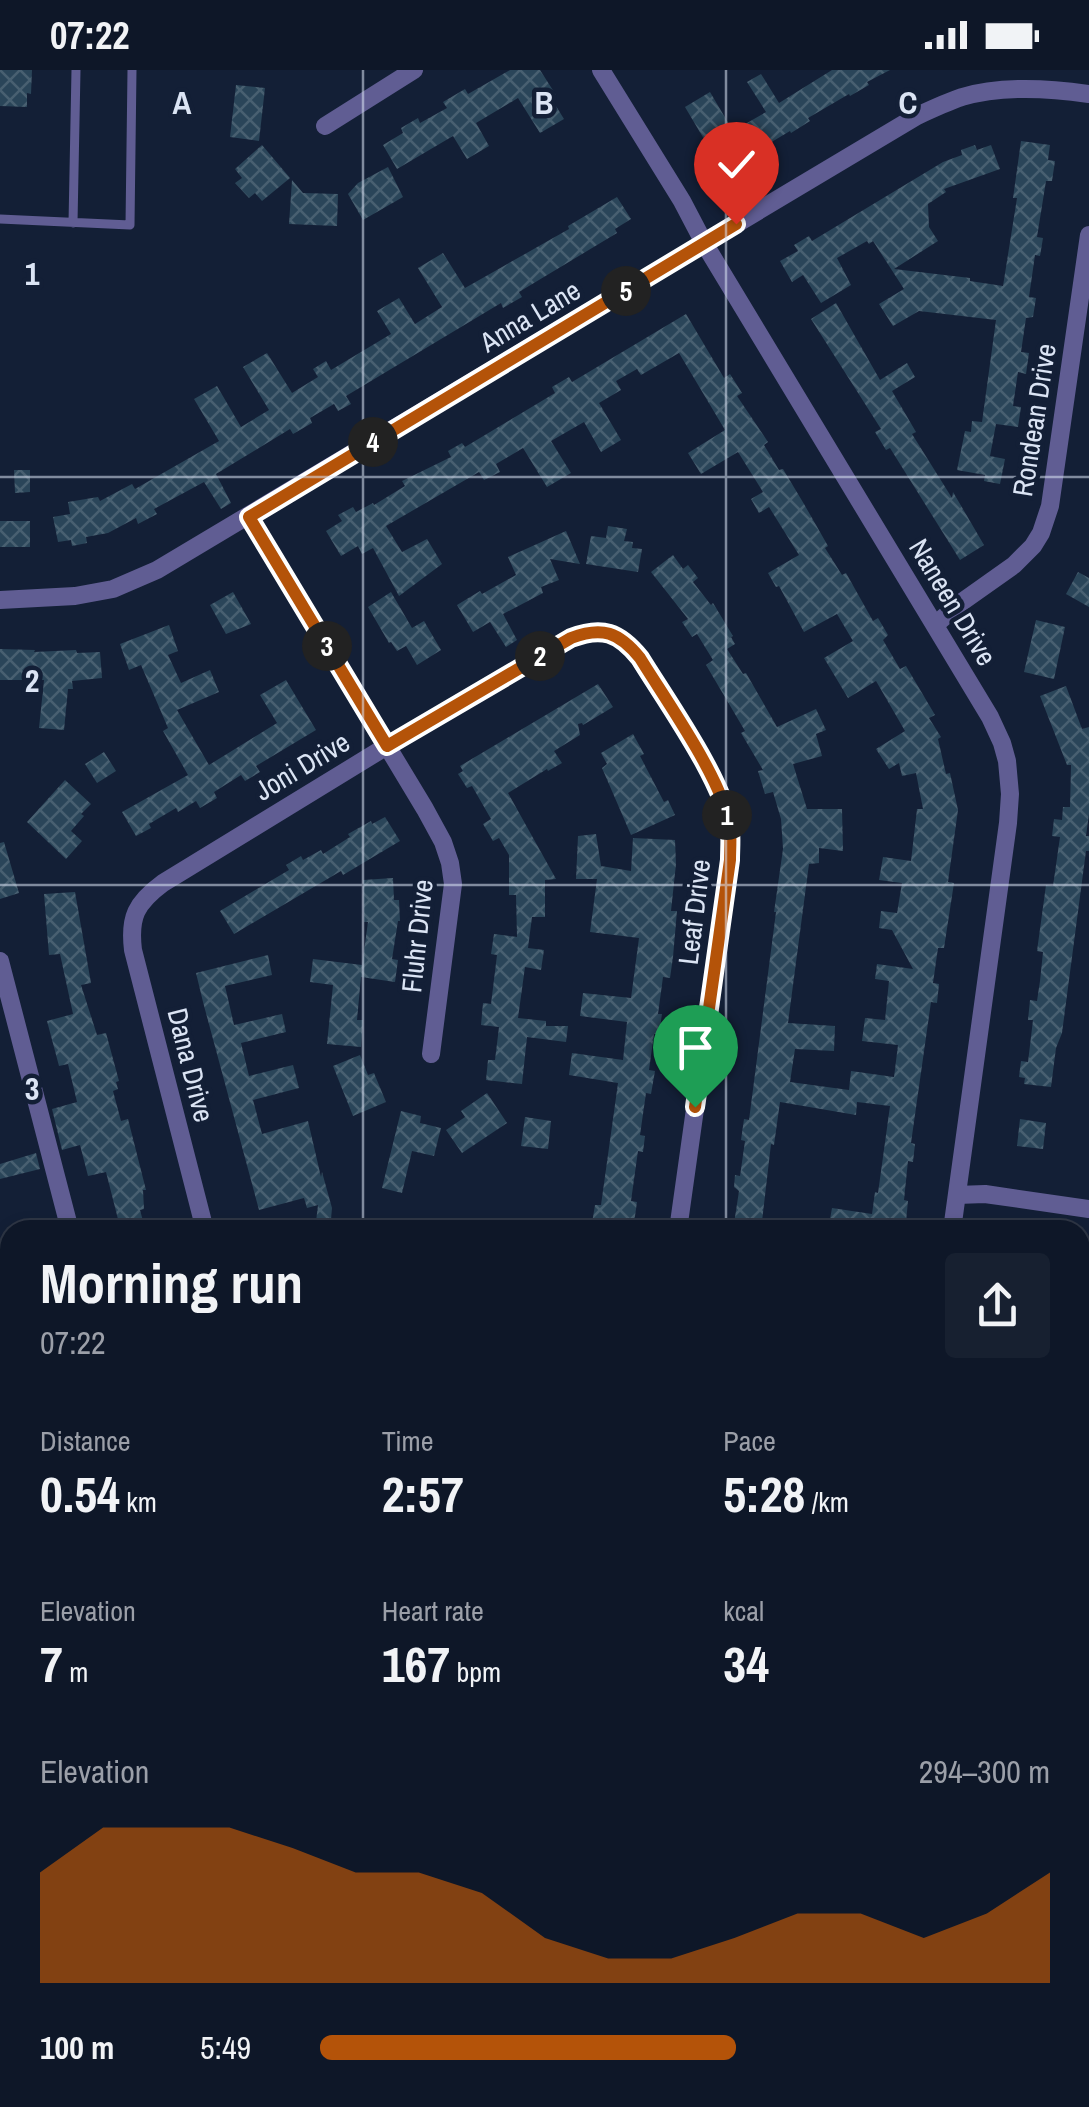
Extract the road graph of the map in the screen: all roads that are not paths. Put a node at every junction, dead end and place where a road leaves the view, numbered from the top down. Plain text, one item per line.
1 (76, 70) edge
2 (132, 70) edge
3 (414, 70) edge
4 (601, 70) edge
5 (1089, 94) edge
6 (325, 126) dead end
7 (0, 219) edge
8 (74, 223) junction
9 (1089, 234) edge
10 (704, 243) junction
11 (249, 517) junction
12 (0, 600) edge
13 (935, 626) junction
14 (613, 634) joint
15 (387, 746) junction
16 (135, 913) joint
17 (0, 962) edge
18 (431, 1054) dead end
19 (957, 1196) junction
20 (1089, 1209) edge
21 (67, 1220) edge
22 (202, 1220) edge
23 (679, 1220) edge
24 (953, 1220) edge

1 - 8 lane
2 - 8 lane
3 - 6 street
4 - 10 street, Naneen Drive
5 - 10 street, Anna Lane
7 - 8 lane
9 - 13 street, Rondean Drive
10 - 11 street, Anna Lane
10 - 13 street, Naneen Drive
11 - 12 street, Anna Lane
11 - 15 street, Fluhr Drive
13 - 19 street, Naneen Drive
14 - 15 street, Joni Drive
14 - 23 street, Leaf Drive
15 - 16 street, Joni Drive
15 - 18 street, Fluhr Drive
16 - 22 street, Dana Drive
17 - 21 street
19 - 20 street
19 - 24 street, Naneen Drive

